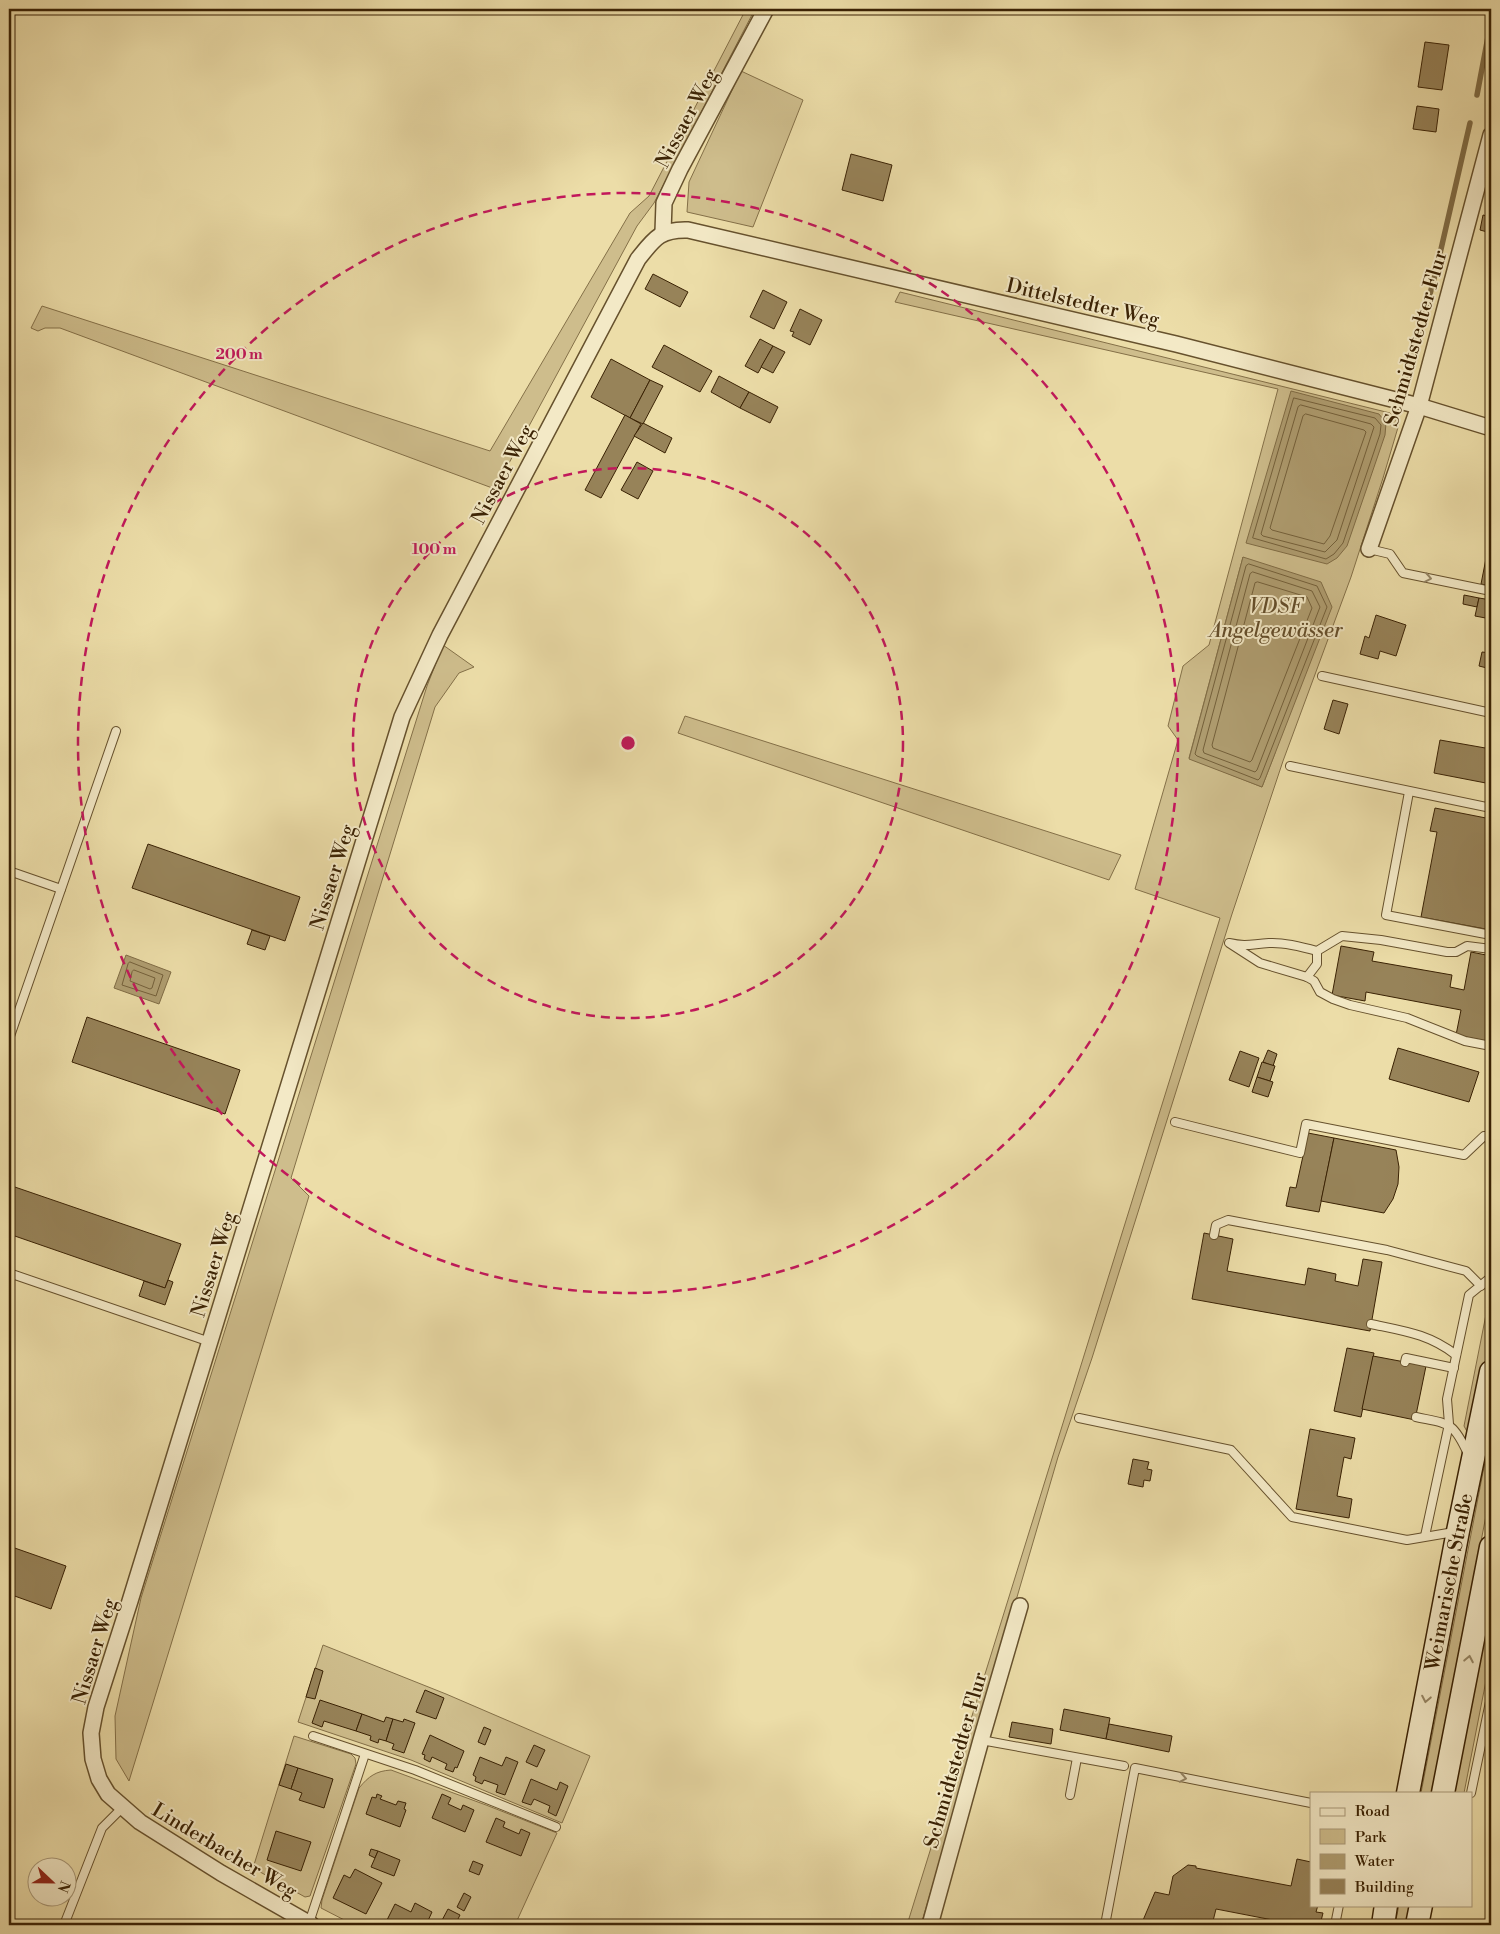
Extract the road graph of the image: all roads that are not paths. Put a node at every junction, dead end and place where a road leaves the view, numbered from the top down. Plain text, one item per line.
1 (766, 9) edge
2 (1491, 135) edge
3 (663, 232) junction
4 (1419, 406) junction
5 (1491, 428) edge
6 (1369, 549) joint
7 (1491, 591) edge
8 (1322, 676) dead end
9 (1491, 713) edge
10 (116, 731) dead end
11 (1290, 766) dead end
12 (1409, 792) junction
13 (1491, 808) edge
14 (9, 871) edge
15 (61, 889) junction
16 (1491, 935) edge
17 (1491, 950) edge
18 (1317, 951) junction
19 (1307, 977) junction
20 (9, 1039) edge
21 (1491, 1046) edge
22 (1175, 1122) dead end
23 (1491, 1136) edge
24 (1214, 1235) dead end
25 (9, 1274) edge
26 (1491, 1277) edge
27 (1481, 1286) junction
28 (1371, 1324) dead end
29 (210, 1342) junction
30 (1456, 1355) junction
31 (1405, 1362) dead end
32 (1454, 1368) junction
33 (1491, 1372) edge
34 (1416, 1417) dead end
35 (1079, 1418) dead end
36 (1449, 1424) junction
37 (1473, 1462) junction
38 (1458, 1531) junction
39 (1425, 1536) junction
40 (1491, 1547) edge
41 (1020, 1606) dead end
42 (1491, 1696) edge
43 (312, 1736) dead end
44 (980, 1740) junction
45 (365, 1754) junction
46 (1077, 1758) junction
47 (1124, 1766) dead end
48 (1408, 1792) edge
49 (1443, 1792) edge
50 (1471, 1792) edge
51 (1070, 1795) dead end
52 (1310, 1804) edge
53 (123, 1807) junction
54 (556, 1827) dead end
55 (1339, 1906) edge
56 (1386, 1906) edge
57 (1421, 1906) edge
58 (310, 1924) edge
59 (64, 1925) edge
60 (930, 1925) edge
61 (1105, 1925) edge
62 (1335, 1925) edge
63 (1382, 1925) edge
64 (1417, 1925) edge

1 - 3 street, Nissaer Weg
2 - 4 street, Schmidtstedter Flur
3 - 4 street, Dittelstedter Weg
3 - 29 street, Nissaer Weg
4 - 5 street, Dittelstedter Weg
4 - 6 street, Schmidtstedter Flur
6 -> 7 lane
8 - 9 lane
10 - 15 lane
11 - 12 lane
12 - 13 lane
12 - 16 lane
14 - 15 lane
15 - 20 lane
17 - 18 lane
18 - 19 lane
18 - 19 lane
19 - 21 lane
22 - 23 lane
24 - 27 lane
25 - 29 lane
26 - 27 lane
27 - 30 lane
28 - 30 lane
29 - 53 street, Nissaer Weg
30 - 32 lane
31 - 32 lane
32 - 36 lane
33 - 37 main road, Weimarische Straße
34 - 36 lane
35 - 39 lane
36 - 37 lane
36 - 39 lane
37 - 38 main road, Weimarische Straße
38 - 39 lane
38 -> 48 main road, Weimarische Straße
49 -> 40 main road, Weimarische Straße
41 - 44 street, Schmidtstedter Flur
42 - 50 lane
43 - 45 lane
44 - 46 lane
44 - 60 street, Schmidtstedter Flur
45 - 54 lane
45 - 58 lane, Linderbacher Weg
46 - 47 lane
46 - 51 lane
61 -> 52 lane
53 - 58 street, Linderbacher Weg
53 - 59 lane
55 - 62 lane
56 - 63 main road
57 - 64 main road

